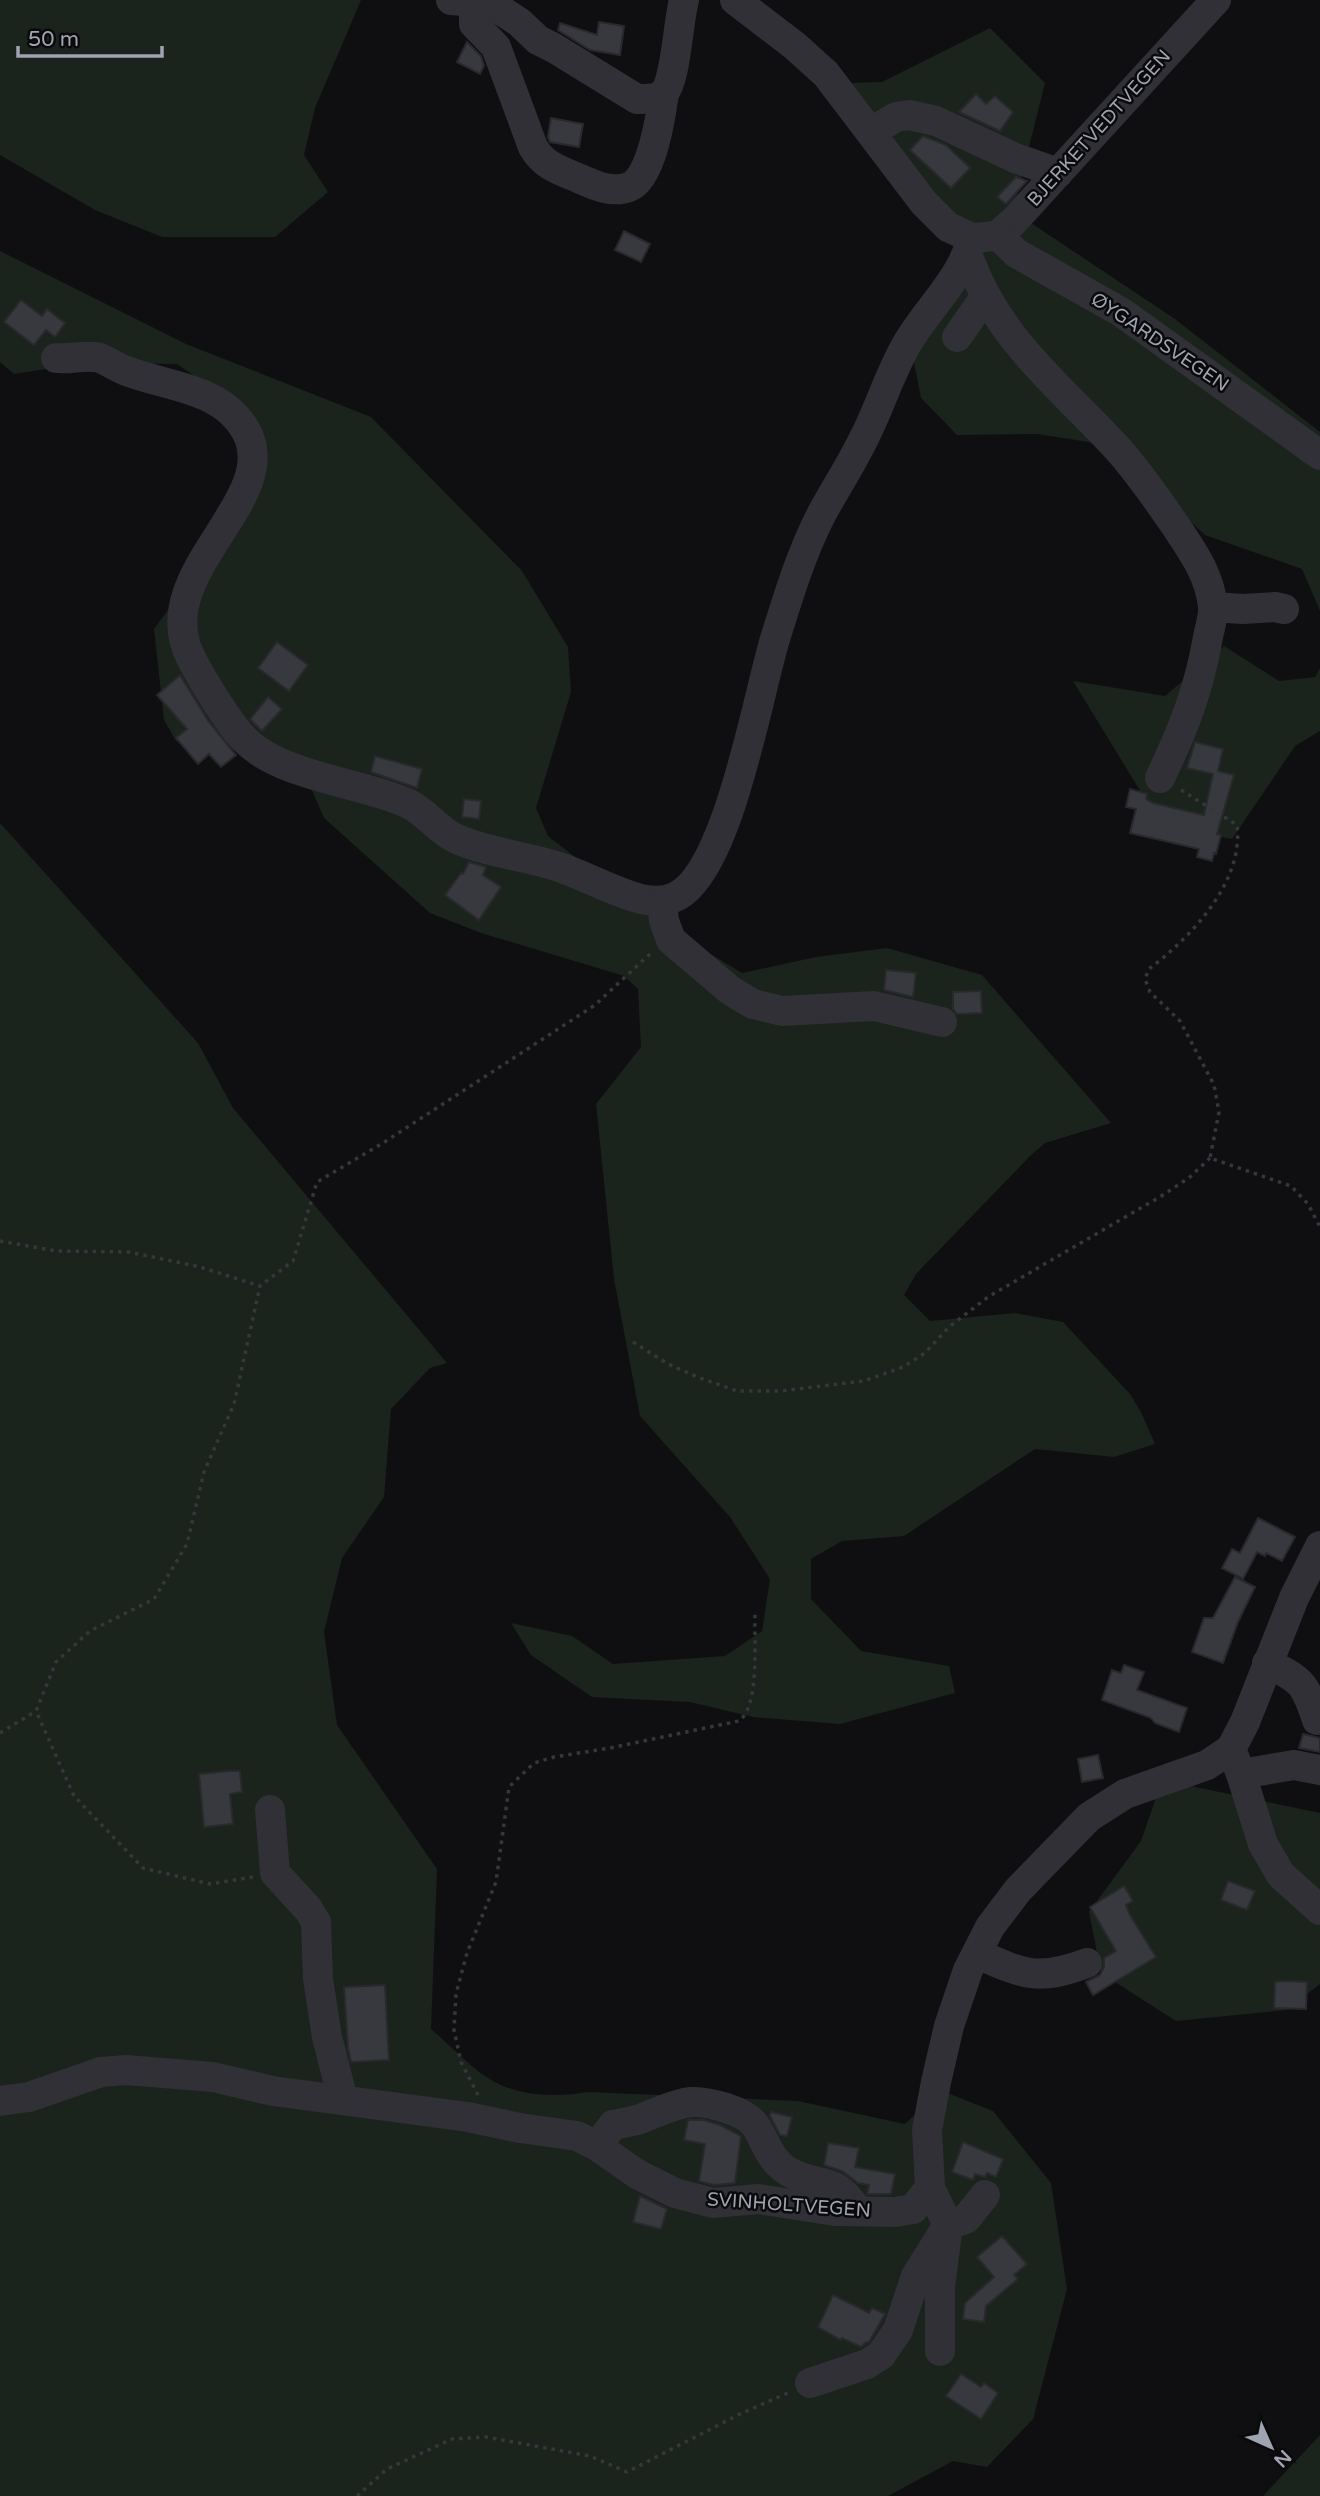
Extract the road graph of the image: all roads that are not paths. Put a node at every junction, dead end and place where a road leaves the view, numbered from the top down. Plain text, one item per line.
1 (451, 0) edge
2 (684, 0) edge
3 (735, 0) edge
4 (1216, 0) edge
5 (489, 5) junction
6 (767, 11) edge
7 (664, 93) junction
8 (871, 132) junction
9 (1058, 173) junction
10 (979, 243) junction
11 (985, 297) junction
12 (957, 337) dead end
13 (56, 358) dead end
14 (1320, 455) edge
15 (1213, 607) junction
16 (1284, 609) dead end
17 (1160, 778) road end
18 (662, 902) junction
19 (942, 1022) dead end
20 (1320, 1546) edge
21 (1268, 1663) junction
22 (1317, 1720) dead end
23 (1236, 1761) junction
24 (1320, 1770) edge
25 (270, 1810) dead end
26 (1320, 1910) edge
27 (978, 1954) junction
28 (1087, 1962) dead end
29 (344, 2100) junction
30 (0, 2101) edge
31 (597, 2146) junction
32 (930, 2188) junction
33 (985, 2195) dead end
34 (857, 2210) junction
35 (948, 2225) junction
36 (940, 2351) dead end
37 (810, 2384) road end

1 - 5 street
2 - 7 street
3 - 6 street, ØYGARDSVEGEN
4 - 9 street, BJERKETVEDTVEGEN
5 - 7 street
5 - 7 street
6 - 8 street, ØYGARDSVEGEN
8 - 9 street
8 - 10 street, ØYGARDSVEGEN
9 - 10 street, BJERKETVEDTVEGEN
10 - 11 street
10 - 14 street, ØYGARDSVEGEN
10 - 18 street, BJERKETVEDTVEGEN
11 - 12 street
11 - 15 street
13 - 18 street
15 - 16 street
15 - 17 street
18 - 19 street
20 - 21 street
21 - 22 street
21 - 23 street
23 - 24 street
23 - 26 street
23 - 27 street
25 - 29 street
27 - 28 street
27 - 32 street
29 - 30 street, SVINHOLTVEGEN
29 - 31 street, SVINHOLTVEGEN
31 - 34 street, SVINHOLTVEGEN
31 - 34 street
32 - 34 street, SVINHOLTVEGEN
32 - 35 street
33 - 35 street
35 - 36 street
35 - 37 street

